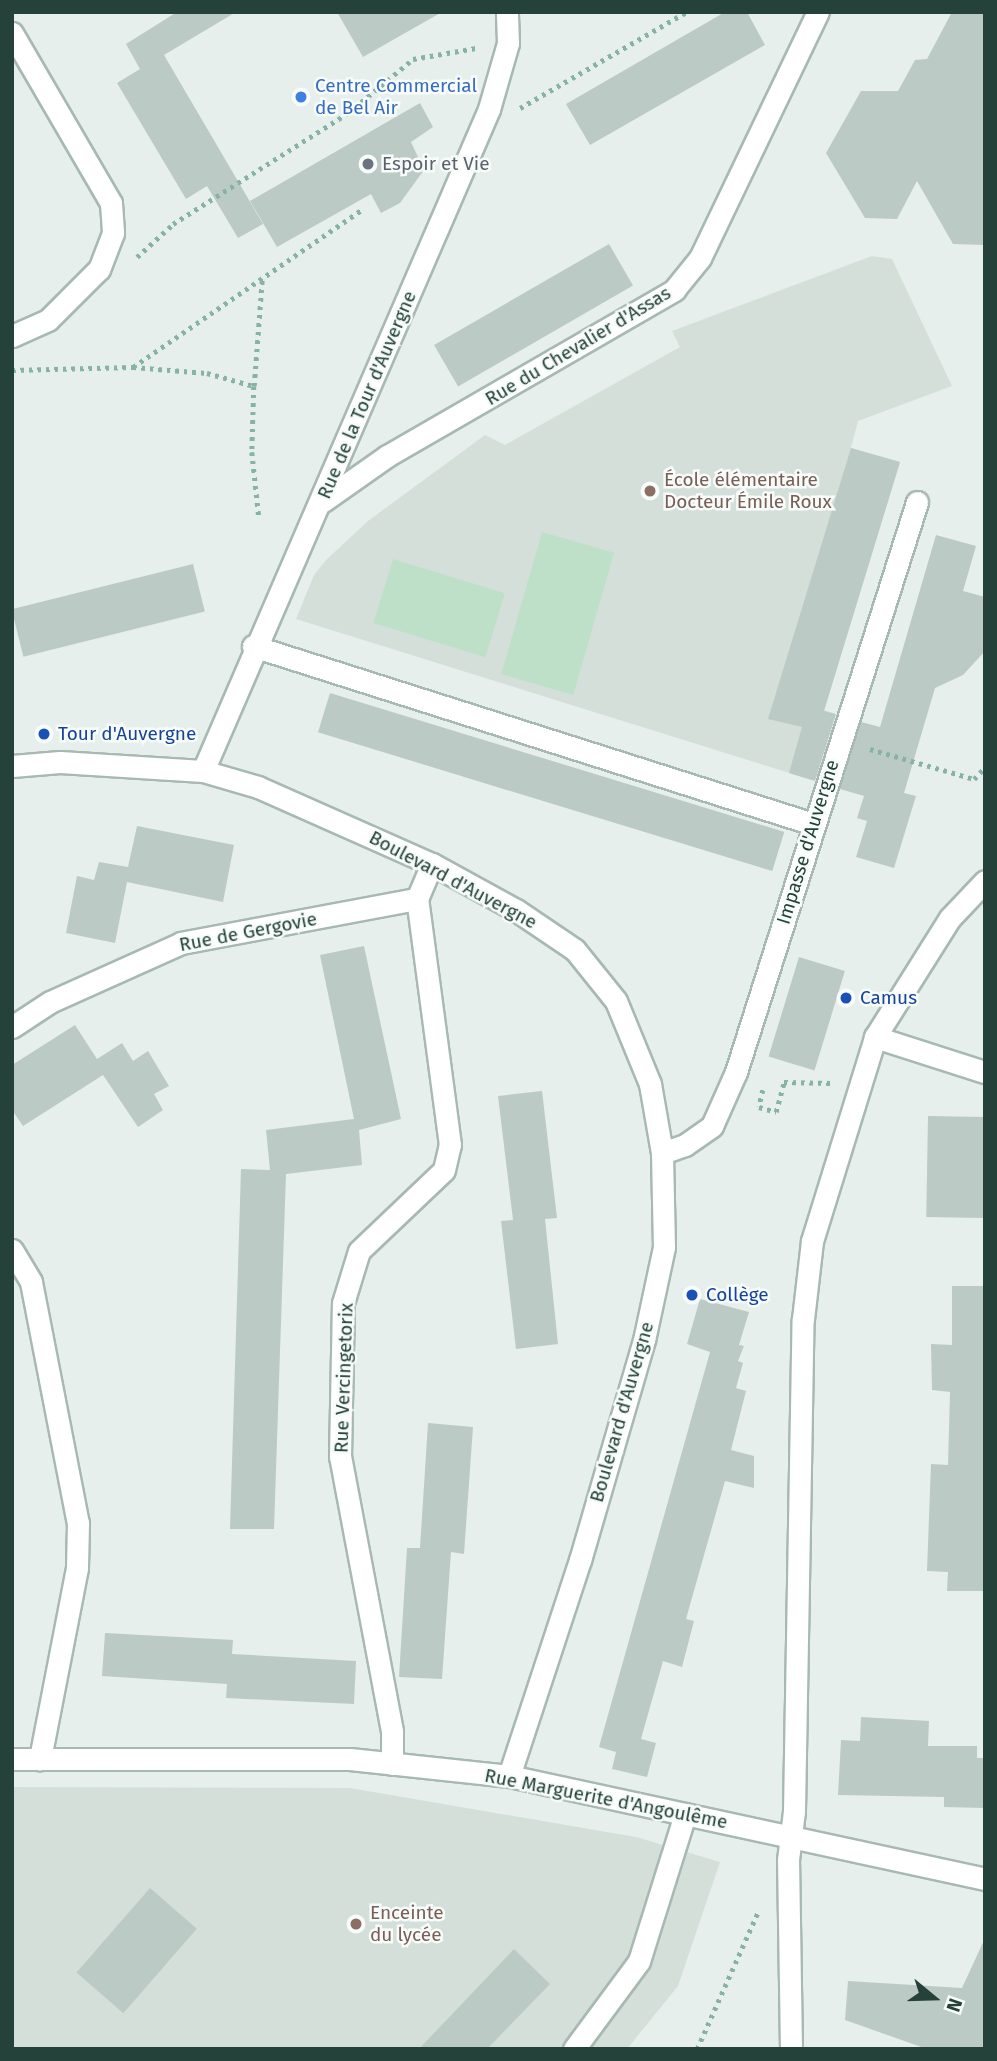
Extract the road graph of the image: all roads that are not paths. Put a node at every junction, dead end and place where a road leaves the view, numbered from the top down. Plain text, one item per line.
1 (506, 12) edge
2 (818, 12) edge
3 (12, 33) edge
4 (12, 336) edge
5 (323, 500) junction
6 (917, 502) dead end
7 (253, 646) junction
8 (12, 766) edge
9 (203, 771) junction
10 (813, 824) junction
11 (432, 864) junction
12 (985, 881) edge
13 (417, 900) junction
14 (12, 1027) edge
15 (875, 1037) junction
16 (985, 1072) edge
17 (662, 1153) junction
18 (12, 1250) edge
19 (12, 1759) edge
20 (40, 1759) junction
21 (392, 1764) junction
22 (509, 1776) junction
23 (685, 1814) junction
24 (792, 1836) junction
25 (985, 1879) edge
26 (574, 2049) edge
27 (791, 2049) edge

1 - 5 street, Rue de la Tour d'Auvergne
2 - 5 street, Rue du Chevalier d'Assas
3 - 4 street
5 - 7 street, Rue de la Tour d'Auvergne
6 - 10 street, Impasse d'Auvergne
7 - 9 street, Rue de la Tour d'Auvergne
7 - 10 street
8 - 9 street, Boulevard d'Auvergne
9 - 11 street, Boulevard d'Auvergne
10 - 17 street, Impasse d'Auvergne
11 - 13 street
11 - 17 street, Boulevard d'Auvergne
12 - 15 street
13 - 14 street, Rue de Gergovie
13 - 21 street, Rue Vercingetorix
15 - 16 street
15 - 24 street
17 - 22 street, Boulevard d'Auvergne
18 - 20 street
19 - 20 street, Rue Marguerite d'Angoulême
20 - 21 street, Rue Marguerite d'Angoulême
21 - 22 street, Rue Marguerite d'Angoulême
22 - 23 street, Rue Marguerite d'Angoulême
23 - 24 street, Rue Marguerite d'Angoulême
23 - 26 street
24 - 25 street, Rue Marguerite d'Angoulême
24 - 27 street

